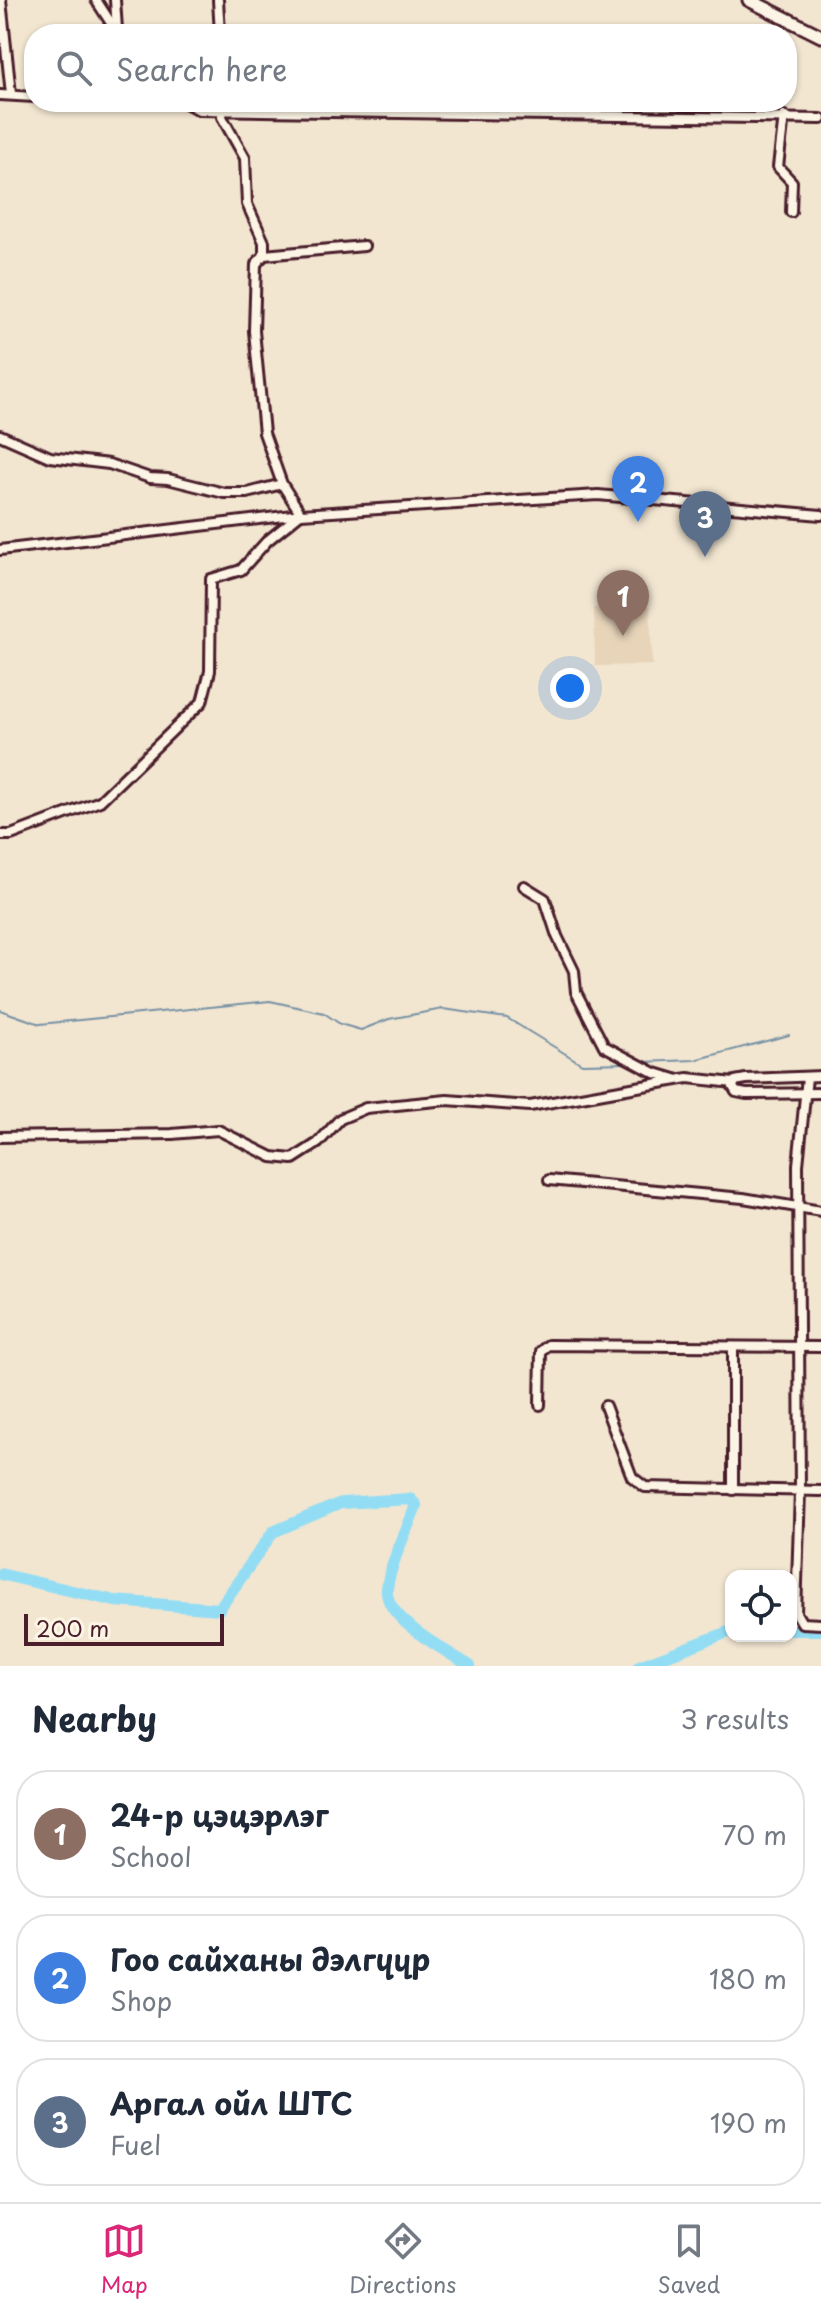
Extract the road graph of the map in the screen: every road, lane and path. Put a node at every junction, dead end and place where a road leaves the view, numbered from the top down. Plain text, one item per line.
1 (1, 0) edge
2 (96, 0) edge
3 (115, 0) edge
4 (218, 0) edge
5 (749, 0) edge
6 (112, 24) edge
7 (117, 24) edge
8 (219, 24) edge
9 (821, 36) edge
10 (11, 94) junction
11 (0, 95) edge
12 (24, 96) edge
13 (222, 112) edge
14 (418, 112) edge
15 (784, 116) junction
16 (821, 119) edge
17 (791, 212) dead end
18 (364, 246) dead end
19 (264, 255) junction
20 (0, 435) edge
21 (282, 484) junction
22 (301, 514) junction
23 (821, 515) edge
24 (0, 550) edge
25 (0, 835) edge
26 (524, 886) dead end
27 (821, 1076) edge
28 (807, 1077) junction
29 (680, 1080) junction
30 (734, 1083) junction
31 (821, 1093) edge
32 (804, 1094) junction
33 (0, 1137) edge
34 (549, 1180) dead end
35 (798, 1208) junction
36 (821, 1211) edge
37 (733, 1347) junction
38 (799, 1347) junction
39 (821, 1347) edge
40 (540, 1405) dead end
41 (605, 1406) dead end
42 (733, 1490) junction
43 (800, 1491) junction
44 (821, 1491) edge
45 (821, 1624) edge

1 - 10 street
2 - 6 street
3 - 7 street
4 - 8 street
5 - 9 main road
10 - 11 street
10 - 12 street
13 - 19 street
14 - 15 street
15 - 16 street
15 - 17 street
18 - 19 street
19 - 21 street
20 - 21 street
21 - 22 street
22 - 23 street
22 - 24 street
22 - 25 street
26 - 29 street
27 - 28 street
28 - 30 street
28 - 32 street
29 - 30 street
29 - 33 street
30 - 32 street
31 - 32 street
32 - 35 street
34 - 35 street
35 - 36 street
35 - 38 street
37 - 38 street
37 - 40 street
37 - 42 street
38 - 39 street
38 - 43 street
41 - 42 street
42 - 43 street
43 - 44 street
43 - 45 street

